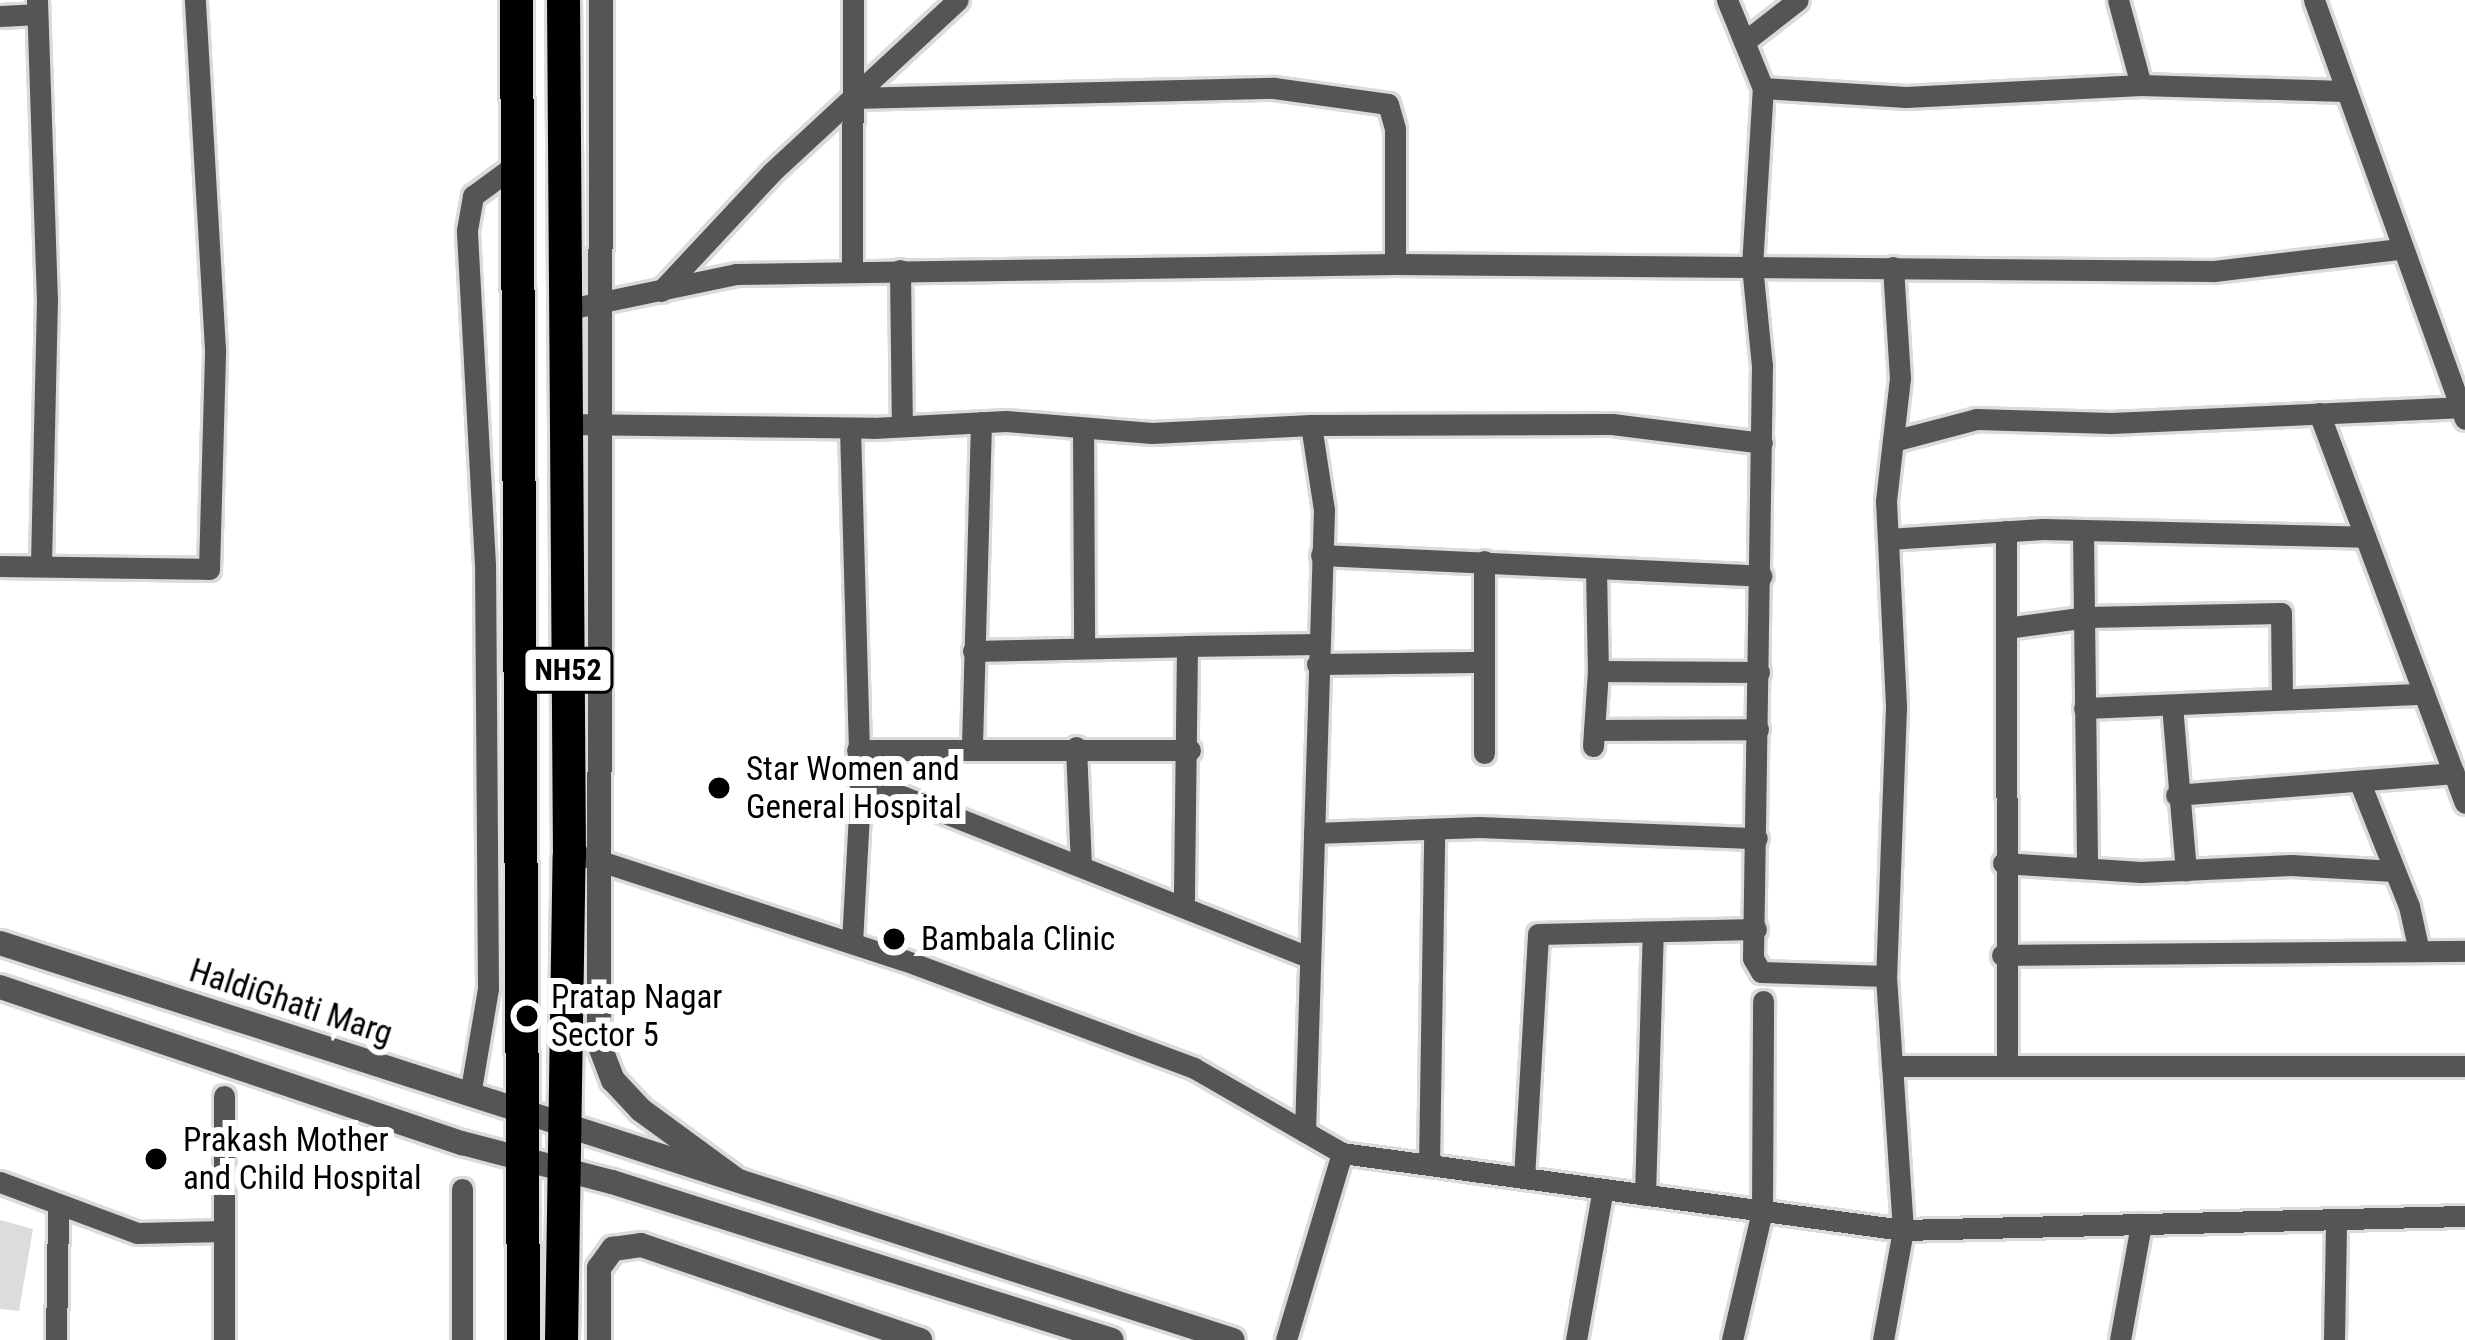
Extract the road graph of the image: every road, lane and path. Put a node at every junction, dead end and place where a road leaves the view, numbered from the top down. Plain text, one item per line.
1 (195, 0) edge
2 (516, 0) edge
3 (563, 0) edge
4 (601, 0) edge
5 (854, 0) edge
6 (1727, 0) edge
7 (1798, 0) edge
8 (2119, 0) edge
9 (2314, 0) edge
10 (951, 3) edge
11 (37, 7) edge
12 (0, 16) edge
13 (1744, 42) junction
14 (2141, 85) junction
15 (1763, 88) junction
16 (2345, 91) junction
17 (853, 98) junction
18 (515, 165) junction
19 (2398, 249) junction
20 (1395, 264) junction
21 (1751, 266) junction
22 (1893, 267) junction
23 (899, 270) junction
24 (852, 271) junction
25 (661, 291) junction
26 (601, 304) junction
27 (564, 310) junction
28 (2319, 413) junction
29 (2463, 413) edge
30 (981, 422) junction
31 (567, 424) junction
32 (605, 425) junction
33 (1311, 425) junction
34 (902, 427) junction
35 (850, 428) junction
36 (1083, 428) junction
37 (1893, 441) junction
38 (1762, 443) junction
39 (2006, 531) junction
40 (2083, 532) junction
41 (2366, 538) junction
42 (1888, 539) junction
43 (1321, 555) junction
44 (1484, 561) junction
45 (0, 566) edge
46 (41, 566) junction
47 (1596, 569) junction
48 (1762, 576) junction
49 (2087, 617) junction
50 (2006, 628) junction
51 (1084, 646) junction
52 (1187, 646) junction
53 (973, 651) junction
54 (1317, 654) junction
55 (1484, 662) junction
56 (1598, 671) junction
57 (1759, 672) junction
58 (2424, 694) junction
59 (2282, 696) junction
60 (2172, 705) junction
61 (2084, 708) junction
62 (1757, 729) junction
63 (973, 745) junction
64 (1076, 747) junction
65 (856, 750) junction
66 (1190, 750) junction
67 (1484, 753) dead end
68 (2454, 772) junction
69 (859, 779) junction
70 (2360, 783) junction
71 (2176, 794) junction
72 (2465, 802) edge
73 (1434, 830) junction
74 (1314, 833) junction
75 (1756, 838) junction
76 (585, 857) junction
77 (2003, 863) junction
78 (1082, 864) junction
79 (2087, 868) junction
80 (2186, 870) junction
81 (2394, 871) junction
82 (1184, 902) junction
83 (1756, 929) junction
84 (1654, 932) junction
85 (852, 942) junction
86 (0, 943) edge
87 (2419, 951) junction
88 (2465, 951) edge
89 (2002, 955) junction
90 (1309, 957) junction
91 (1886, 976) junction
92 (0, 987) edge
93 (1763, 1001) dead end
94 (1892, 1066) junction
95 (2007, 1066) junction
96 (2465, 1066) edge
97 (470, 1095) junction
98 (224, 1096) dead end
99 (524, 1114) junction
100 (560, 1128) junction
101 (1305, 1132) junction
102 (1342, 1153) junction
103 (523, 1158) junction
104 (1429, 1165) junction
105 (562, 1170) junction
106 (1525, 1178) junction
107 (0, 1182) edge
108 (744, 1186) junction
109 (462, 1189) dead end
110 (1603, 1189) junction
111 (1645, 1195) junction
112 (58, 1206) junction
113 (1762, 1211) junction
114 (2465, 1216) edge
115 (2336, 1220) junction
116 (2141, 1224) junction
117 (1903, 1230) junction
118 (224, 1231) junction
119 (870, 1332) edge
120 (56, 1340) edge
121 (224, 1340) edge
122 (462, 1340) edge
123 (523, 1340) edge
124 (561, 1340) edge
125 (599, 1340) edge
126 (920, 1340) edge
127 (1112, 1340) edge
128 (1233, 1340) edge
129 (1286, 1340) edge
130 (1576, 1340) edge
131 (1732, 1340) edge
132 (1883, 1340) edge
133 (2120, 1340) edge
134 (2334, 1340) edge

1 - 46 street
2 - 18 highway, NH52
3 - 27 highway, NH52
4 - 26 street
5 - 17 street
6 - 13 street
7 - 13 street
8 - 14 street
9 - 16 street
10 - 17 street
11 - 12 street
11 - 46 street
13 - 15 street
14 - 15 street
14 - 16 street
15 - 21 street
16 - 19 street
17 - 20 street
17 - 24 street
17 - 25 street
18 - 97 street
18 - 99 highway, NH52
19 - 22 street
19 - 29 street
20 - 21 street
20 - 23 street
21 - 22 street
21 - 38 street
22 - 37 street
23 - 24 street
23 - 34 street
24 - 25 street
25 - 26 street
26 - 27 street
26 - 32 street
27 - 31 highway, NH52
28 - 29 street
28 - 37 street
28 - 41 street
30 - 34 street
30 - 36 street
30 - 53 street
31 - 32 street
31 - 76 highway, NH52
32 - 35 street
32 - 76 street
33 - 36 street
33 - 38 street
33 - 43 street
34 - 35 street
35 - 65 street
36 - 51 street
37 - 42 street
38 - 48 street
39 - 40 street
39 - 42 street
39 - 50 street
40 - 41 street
40 - 49 street
41 - 58 street
42 - 91 street
43 - 44 street
43 - 54 street
44 - 47 street
44 - 55 street
45 - 46 street
47 - 48 street
47 - 56 street
48 - 57 street
49 - 50 street
49 - 59 street
49 - 61 street
50 - 77 street
51 - 52 street
51 - 53 street
52 - 54 street
52 - 66 street
53 - 63 street
54 - 55 street
54 - 74 street
55 - 67 street
56 - 57 street
56 - 62 street
57 - 62 street
58 - 59 street
58 - 68 street
59 - 60 street
60 - 61 street
60 - 71 street
61 - 79 street
62 - 75 street
63 - 64 street
63 - 65 street
64 - 66 street
64 - 78 street
65 - 69 street
66 - 82 street
68 - 70 street
68 - 72 street
69 - 78 street
69 - 85 street
70 - 71 street
70 - 81 street
71 - 80 street
73 - 74 street
73 - 75 street
73 - 104 street
74 - 90 street
75 - 83 street
76 - 85 street
76 - 100 highway, NH52
76 - 108 street
77 - 79 street
77 - 89 street
78 - 82 street
79 - 80 street
80 - 81 street
81 - 87 street
82 - 90 street
83 - 84 street
83 - 91 street
84 - 106 street
84 - 111 street
85 - 101 street
86 - 97 street, HaldiGhati Marg
87 - 88 street
87 - 89 street
89 - 95 street
90 - 101 street
91 - 94 street
92 - 103 street
93 - 113 street
94 - 95 street
94 - 117 street
95 - 96 street
97 - 99 street, HaldiGhati Marg
98 - 118 street
99 - 100 street, HaldiGhati Marg
99 - 103 highway, NH52
100 - 105 highway, NH52
100 - 108 street, HaldiGhati Marg
101 - 102 street
102 - 104 street
102 - 129 street
103 - 105 street
103 - 123 highway, NH52
104 - 106 street
105 - 124 highway, NH52
105 - 127 street
106 - 110 street
107 - 112 street
108 - 128 street, HaldiGhati Marg
109 - 122 street
110 - 111 street
110 - 130 street
111 - 113 street
112 - 118 street
112 - 120 street
113 - 117 street
113 - 131 street
114 - 115 street
115 - 116 street
115 - 134 street
116 - 117 street
116 - 133 street
117 - 132 street
118 - 121 street
119 - 125 street
119 - 126 street

